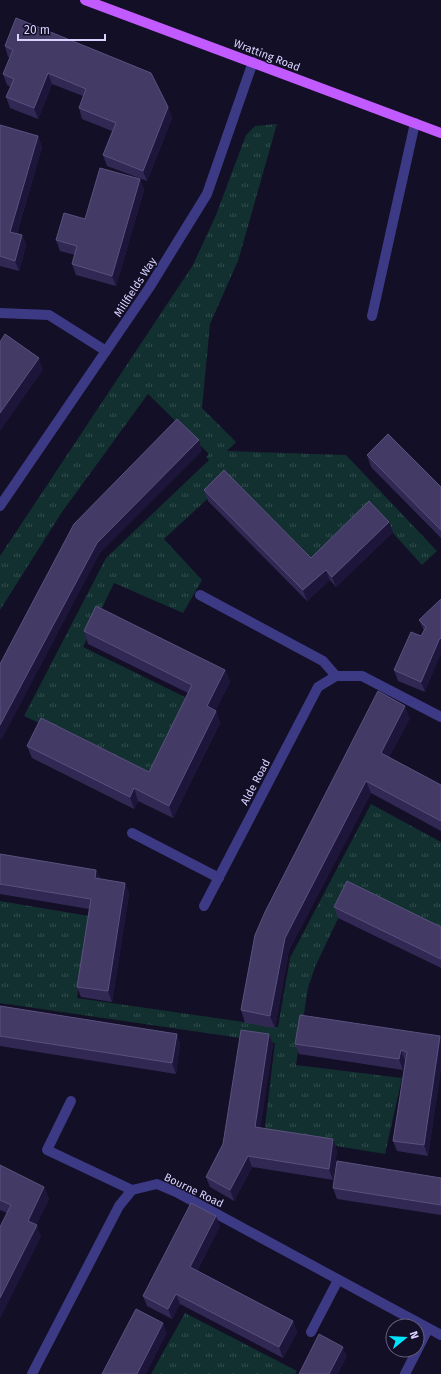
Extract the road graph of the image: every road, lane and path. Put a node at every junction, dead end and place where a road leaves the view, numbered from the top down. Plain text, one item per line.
1 (85, 0) edge
2 (253, 62) junction
3 (415, 123) junction
4 (441, 133) edge
5 (0, 313) edge
6 (372, 316) dead end
7 (106, 351) junction
8 (0, 506) edge
9 (200, 595) dead end
10 (336, 676) junction
11 (441, 717) edge
12 (132, 833) dead end
13 (219, 878) junction
14 (204, 906) dead end
15 (71, 1101) dead end
16 (132, 1190) junction
17 (338, 1280) junction
18 (428, 1329) junction
19 (311, 1332) dead end
20 (441, 1335) edge
21 (32, 1374) edge
22 (405, 1374) edge

1 - 2 main road, Wratting Road
2 - 3 main road, Wratting Road
2 - 7 street, Millfields Way
3 - 4 main road, Wratting Road
3 - 6 street
5 - 7 street
7 - 8 street, Millfields Way
9 - 10 street
10 - 11 street
10 - 13 street, Alde Road
12 - 13 street
13 - 14 street, Alde Road
15 - 16 street
16 - 17 street, Bourne Road
16 - 21 street
17 - 18 street, Bourne Road
17 - 19 street
18 - 20 street, Bourne Road
18 - 22 street

